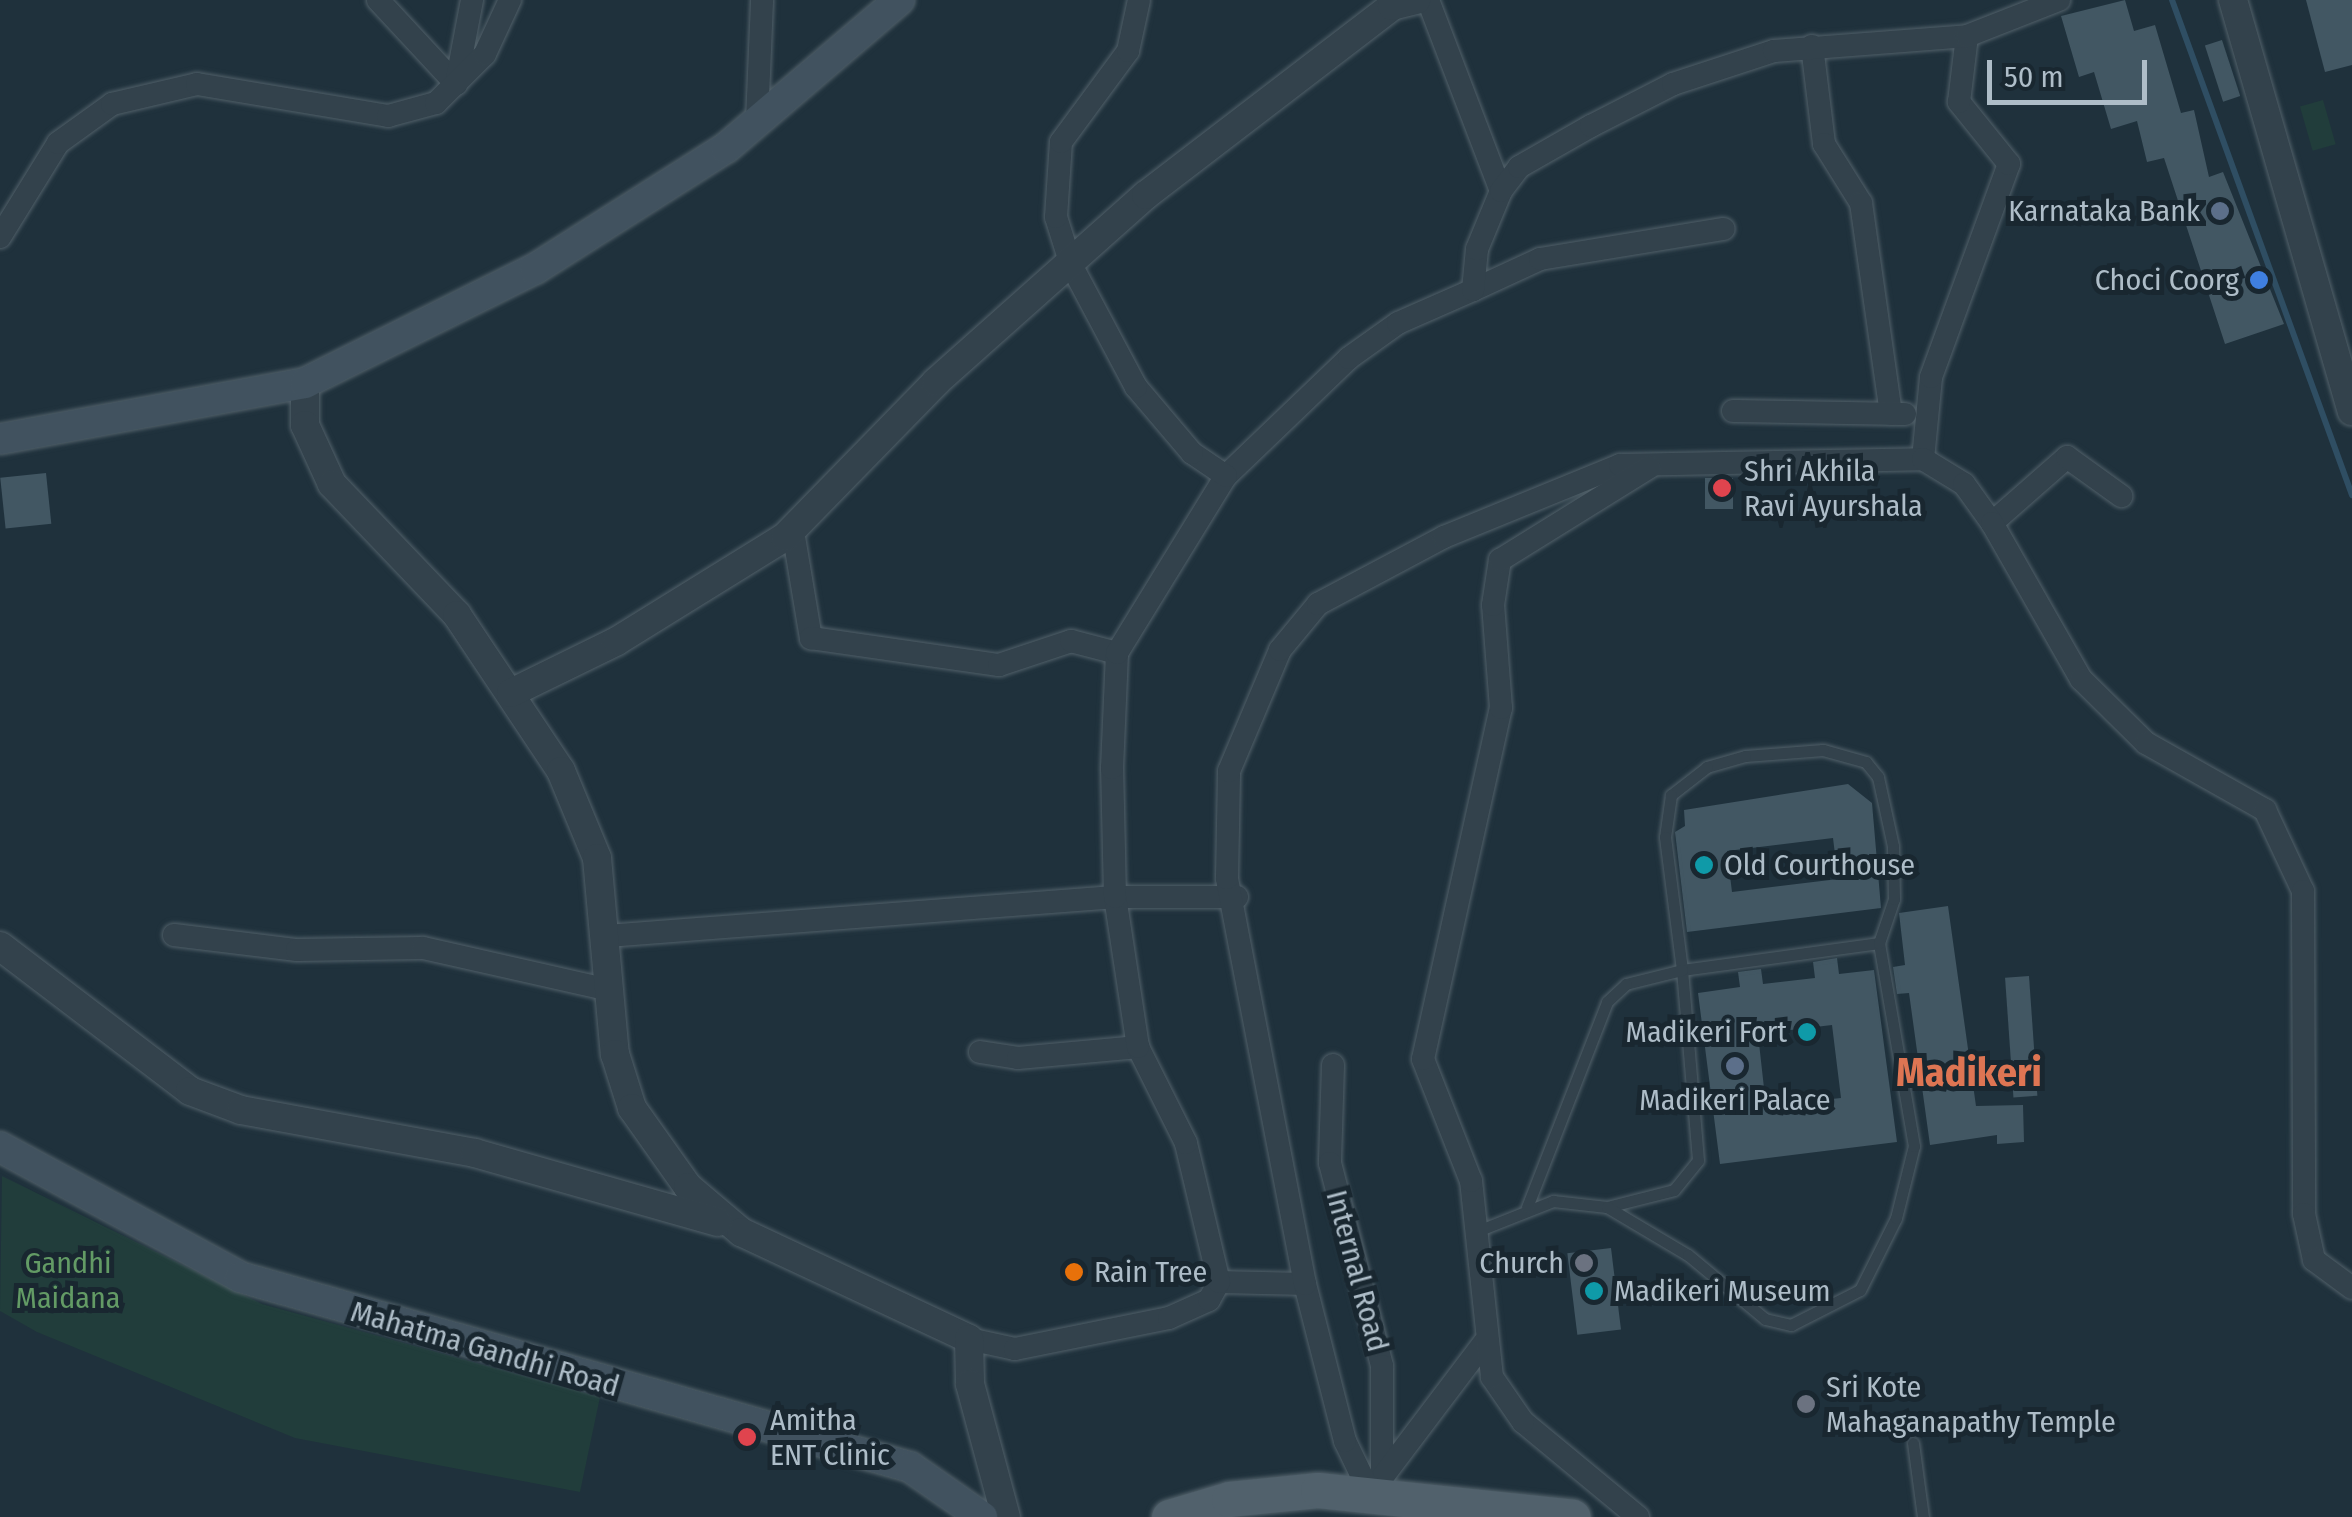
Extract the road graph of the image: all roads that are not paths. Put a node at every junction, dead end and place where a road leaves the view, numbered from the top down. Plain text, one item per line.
1 (378, 0) edge
2 (472, 0) edge
3 (510, 0) edge
4 (762, 0) edge
5 (899, 0) edge
6 (1139, 0) edge
7 (1416, 0) edge
8 (1428, 0) edge
9 (2059, 0) edge
10 (2233, 0) edge
11 (1967, 36) junction
12 (1812, 46) junction
13 (456, 84) junction
14 (757, 120) junction
15 (1500, 191) junction
16 (1724, 229) dead end
17 (0, 237) edge
18 (1071, 266) junction
19 (1472, 290) junction
20 (304, 383) junction
21 (2351, 404) edge
22 (1732, 411) dead end
23 (1891, 414) junction
24 (1924, 414) junction
25 (0, 439) edge
26 (1922, 460) junction
27 (1653, 464) junction
28 (1226, 476) junction
29 (2121, 496) dead end
30 (1992, 523) junction
31 (793, 531) junction
32 (1118, 653) junction
33 (511, 693) junction
34 (1115, 896) junction
35 (1237, 897) junction
36 (174, 935) dead end
37 (607, 936) junction
38 (1879, 943) junction
39 (0, 946) edge
40 (1682, 970) junction
41 (610, 990) junction
42 (1138, 1047) junction
43 (980, 1052) dead end
44 (1332, 1065) dead end
45 (0, 1147) edge
46 (1607, 1207) junction
47 (1527, 1208) junction
48 (1480, 1230) junction
49 (740, 1232) junction
50 (1219, 1282) junction
51 (1305, 1284) junction
52 (2352, 1288) edge
53 (969, 1339) junction
54 (1484, 1343) junction
55 (1913, 1443) dead end
56 (1376, 1486) junction
57 (982, 1517) edge
58 (1006, 1517) edge
59 (1170, 1517) edge
60 (1573, 1517) edge
61 (1638, 1517) edge
62 (1924, 1517) edge

1 - 13 street
2 - 13 street
3 - 13 street
4 - 14 street
5 - 14 main road
6 - 18 street
7 - 18 street
8 - 15 street
9 - 11 street
10 - 21 street
11 - 12 street
11 - 24 street
12 - 15 street
12 - 23 street
13 - 17 street
14 - 20 main road
15 - 19 street
16 - 19 street
18 - 28 street
18 - 31 street
19 - 28 street
20 - 25 main road
20 - 33 street
22 - 23 street
23 - 24 street
24 - 26 street
26 - 27 street
26 - 30 street
27 - 35 street
27 - 48 street
28 - 32 street
29 - 30 street
30 - 52 street
31 - 32 street
31 - 33 street
32 - 34 street
33 - 37 street
34 - 35 street
34 - 37 street
34 - 42 street
35 - 51 street
36 - 41 street
37 - 41 street
38 - 40 lane
38 - 40 lane
38 - 46 lane
39 - 49 street
40 - 46 lane
40 - 47 lane
41 - 49 street
42 - 43 street
42 - 50 street
44 - 56 street, Internal Road
45 - 57 main road, Mahatma Gandhi Road
46 - 47 lane
47 - 48 lane
48 - 54 street
49 - 53 street
50 - 51 street
50 - 53 street
51 - 56 street
53 - 58 street
54 - 56 street
54 - 61 street
55 - 62 lane
56 - 59 main road
56 - 60 main road

